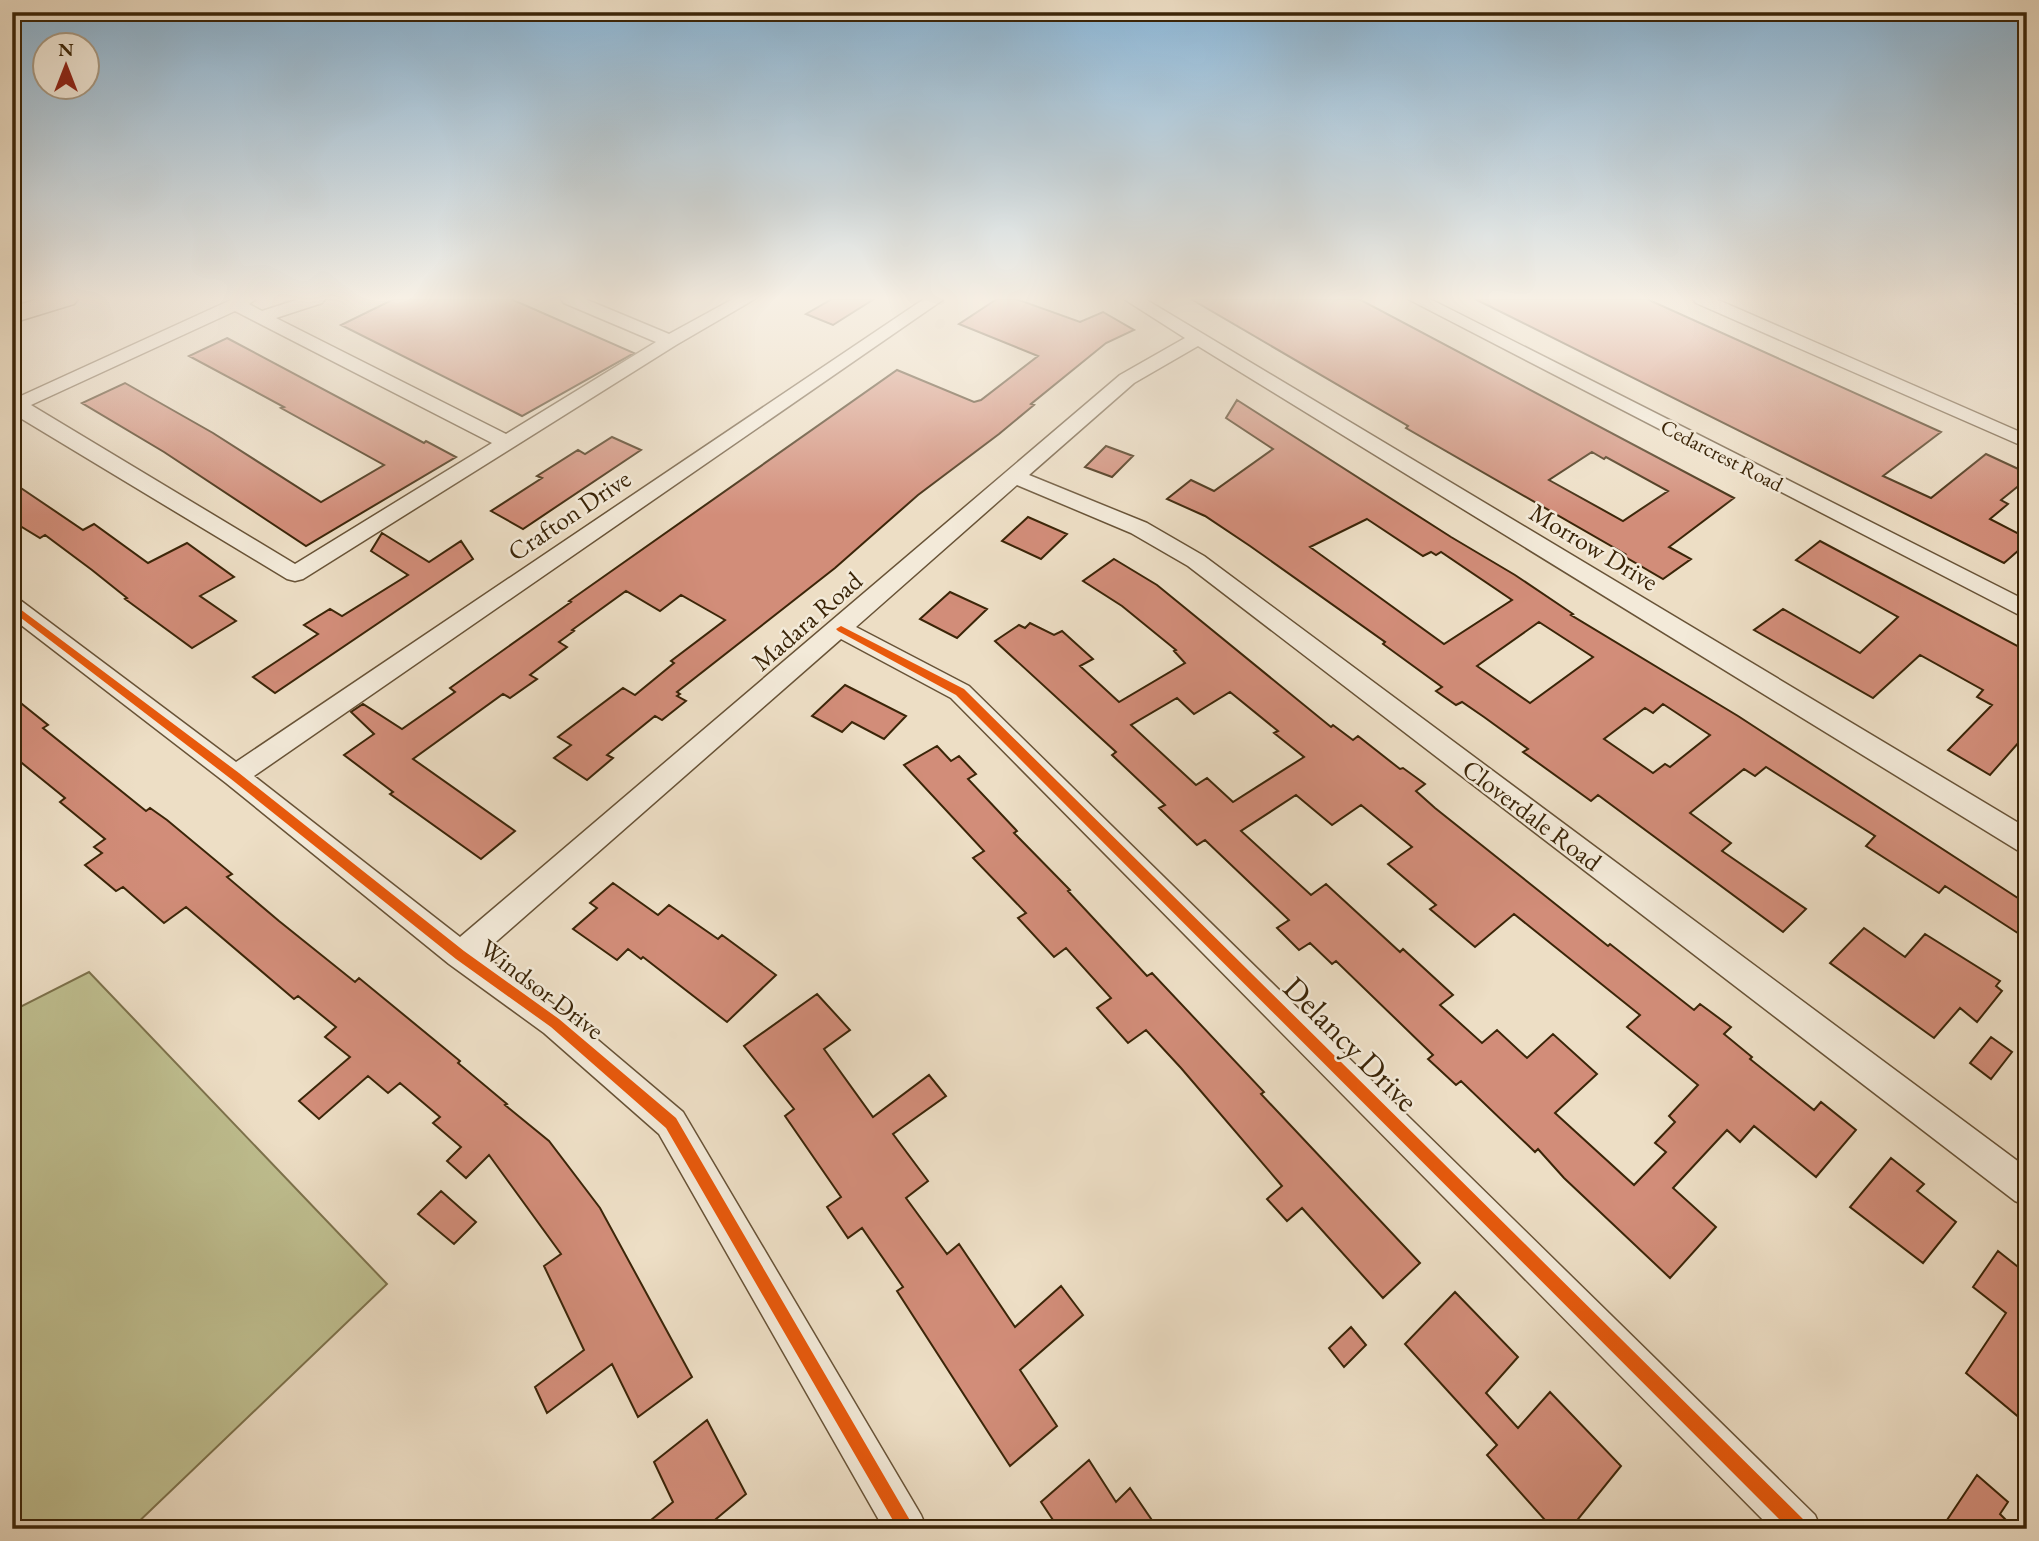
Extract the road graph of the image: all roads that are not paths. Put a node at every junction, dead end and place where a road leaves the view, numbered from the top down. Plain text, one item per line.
1 (92, 371) edge
2 (367, 371) edge
3 (621, 371) edge
4 (829, 371) edge
5 (1139, 371) edge
6 (1250, 371) edge
7 (1558, 371) edge
8 (1865, 371) edge
9 (15, 406) edge
10 (506, 442) junction
11 (2027, 442) edge
12 (1016, 477) junction
13 (12, 606) edge
14 (2027, 611) edge
15 (841, 629) junction
16 (235, 776) junction
17 (2027, 842) edge
18 (460, 955) junction
19 (2027, 1189) edge
20 (907, 1529) edge
21 (1801, 1529) edge

1 - 9 street
2 - 10 street
3 - 10 street
4 - 16 street, Crafton Drive
5 - 12 street, Madara Road
6 - 17 street, Morrow Drive
7 - 14 street, Cedarcrest Road
8 - 11 street
9 - 10 street
12 - 15 street, Madara Road
12 - 19 street, Cloverdale Road
13 - 16 street, Windsor Drive
15 - 18 street, Madara Road
15 - 21 street, Delancy Drive
16 - 18 street, Windsor Drive
18 - 20 street, Windsor Drive

